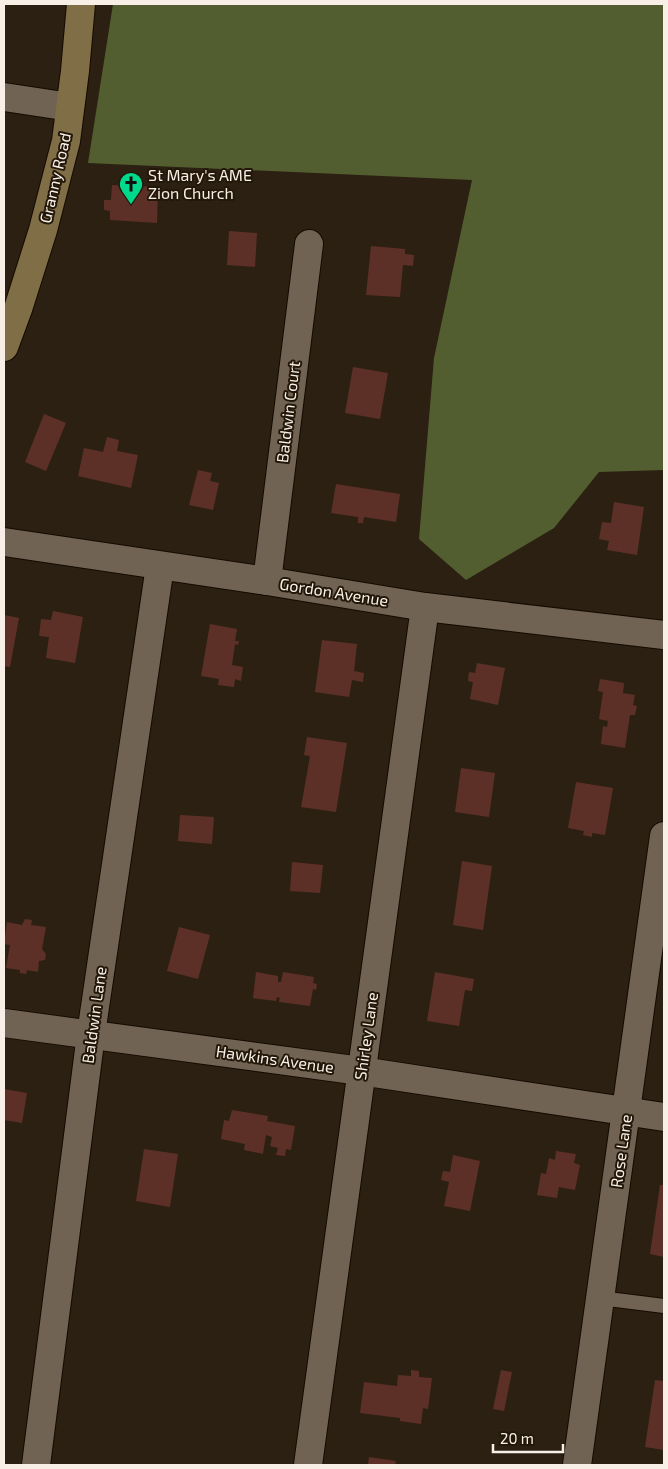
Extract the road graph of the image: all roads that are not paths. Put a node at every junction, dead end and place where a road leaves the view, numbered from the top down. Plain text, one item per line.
1 (81, 4) edge
2 (4, 96) edge
3 (70, 107) junction
4 (309, 244) dead end
5 (4, 347) edge
6 (4, 542) edge
7 (160, 566) junction
8 (267, 581) junction
9 (425, 607) junction
10 (664, 635) edge
11 (664, 836) edge
12 (4, 1023) edge
13 (91, 1034) junction
14 (361, 1071) junction
15 (626, 1111) junction
16 (664, 1117) edge
17 (600, 1298) junction
18 (664, 1306) edge
19 (36, 1465) edge
20 (308, 1465) edge
21 (577, 1465) edge

1 - 3 street, Granny Road
2 - 3 street
3 - 5 street, Granny Road
4 - 8 street, Baldwin Court
6 - 7 street, Gordon Avenue
7 - 8 street, Gordon Avenue
7 - 13 street, Baldwin Lane
8 - 9 street, Gordon Avenue
9 - 10 street, Gordon Avenue
9 - 14 street, Shirley Lane
11 - 15 street, Rose Lane
12 - 13 street, Hawkins Avenue
13 - 14 street, Hawkins Avenue
13 - 19 street, Baldwin Lane
14 - 15 street, Hawkins Avenue
14 - 20 street, Shirley Lane
15 - 16 street, Hawkins Avenue
15 - 17 street, Rose Lane
17 - 18 lane
17 - 21 street, Rose Lane

